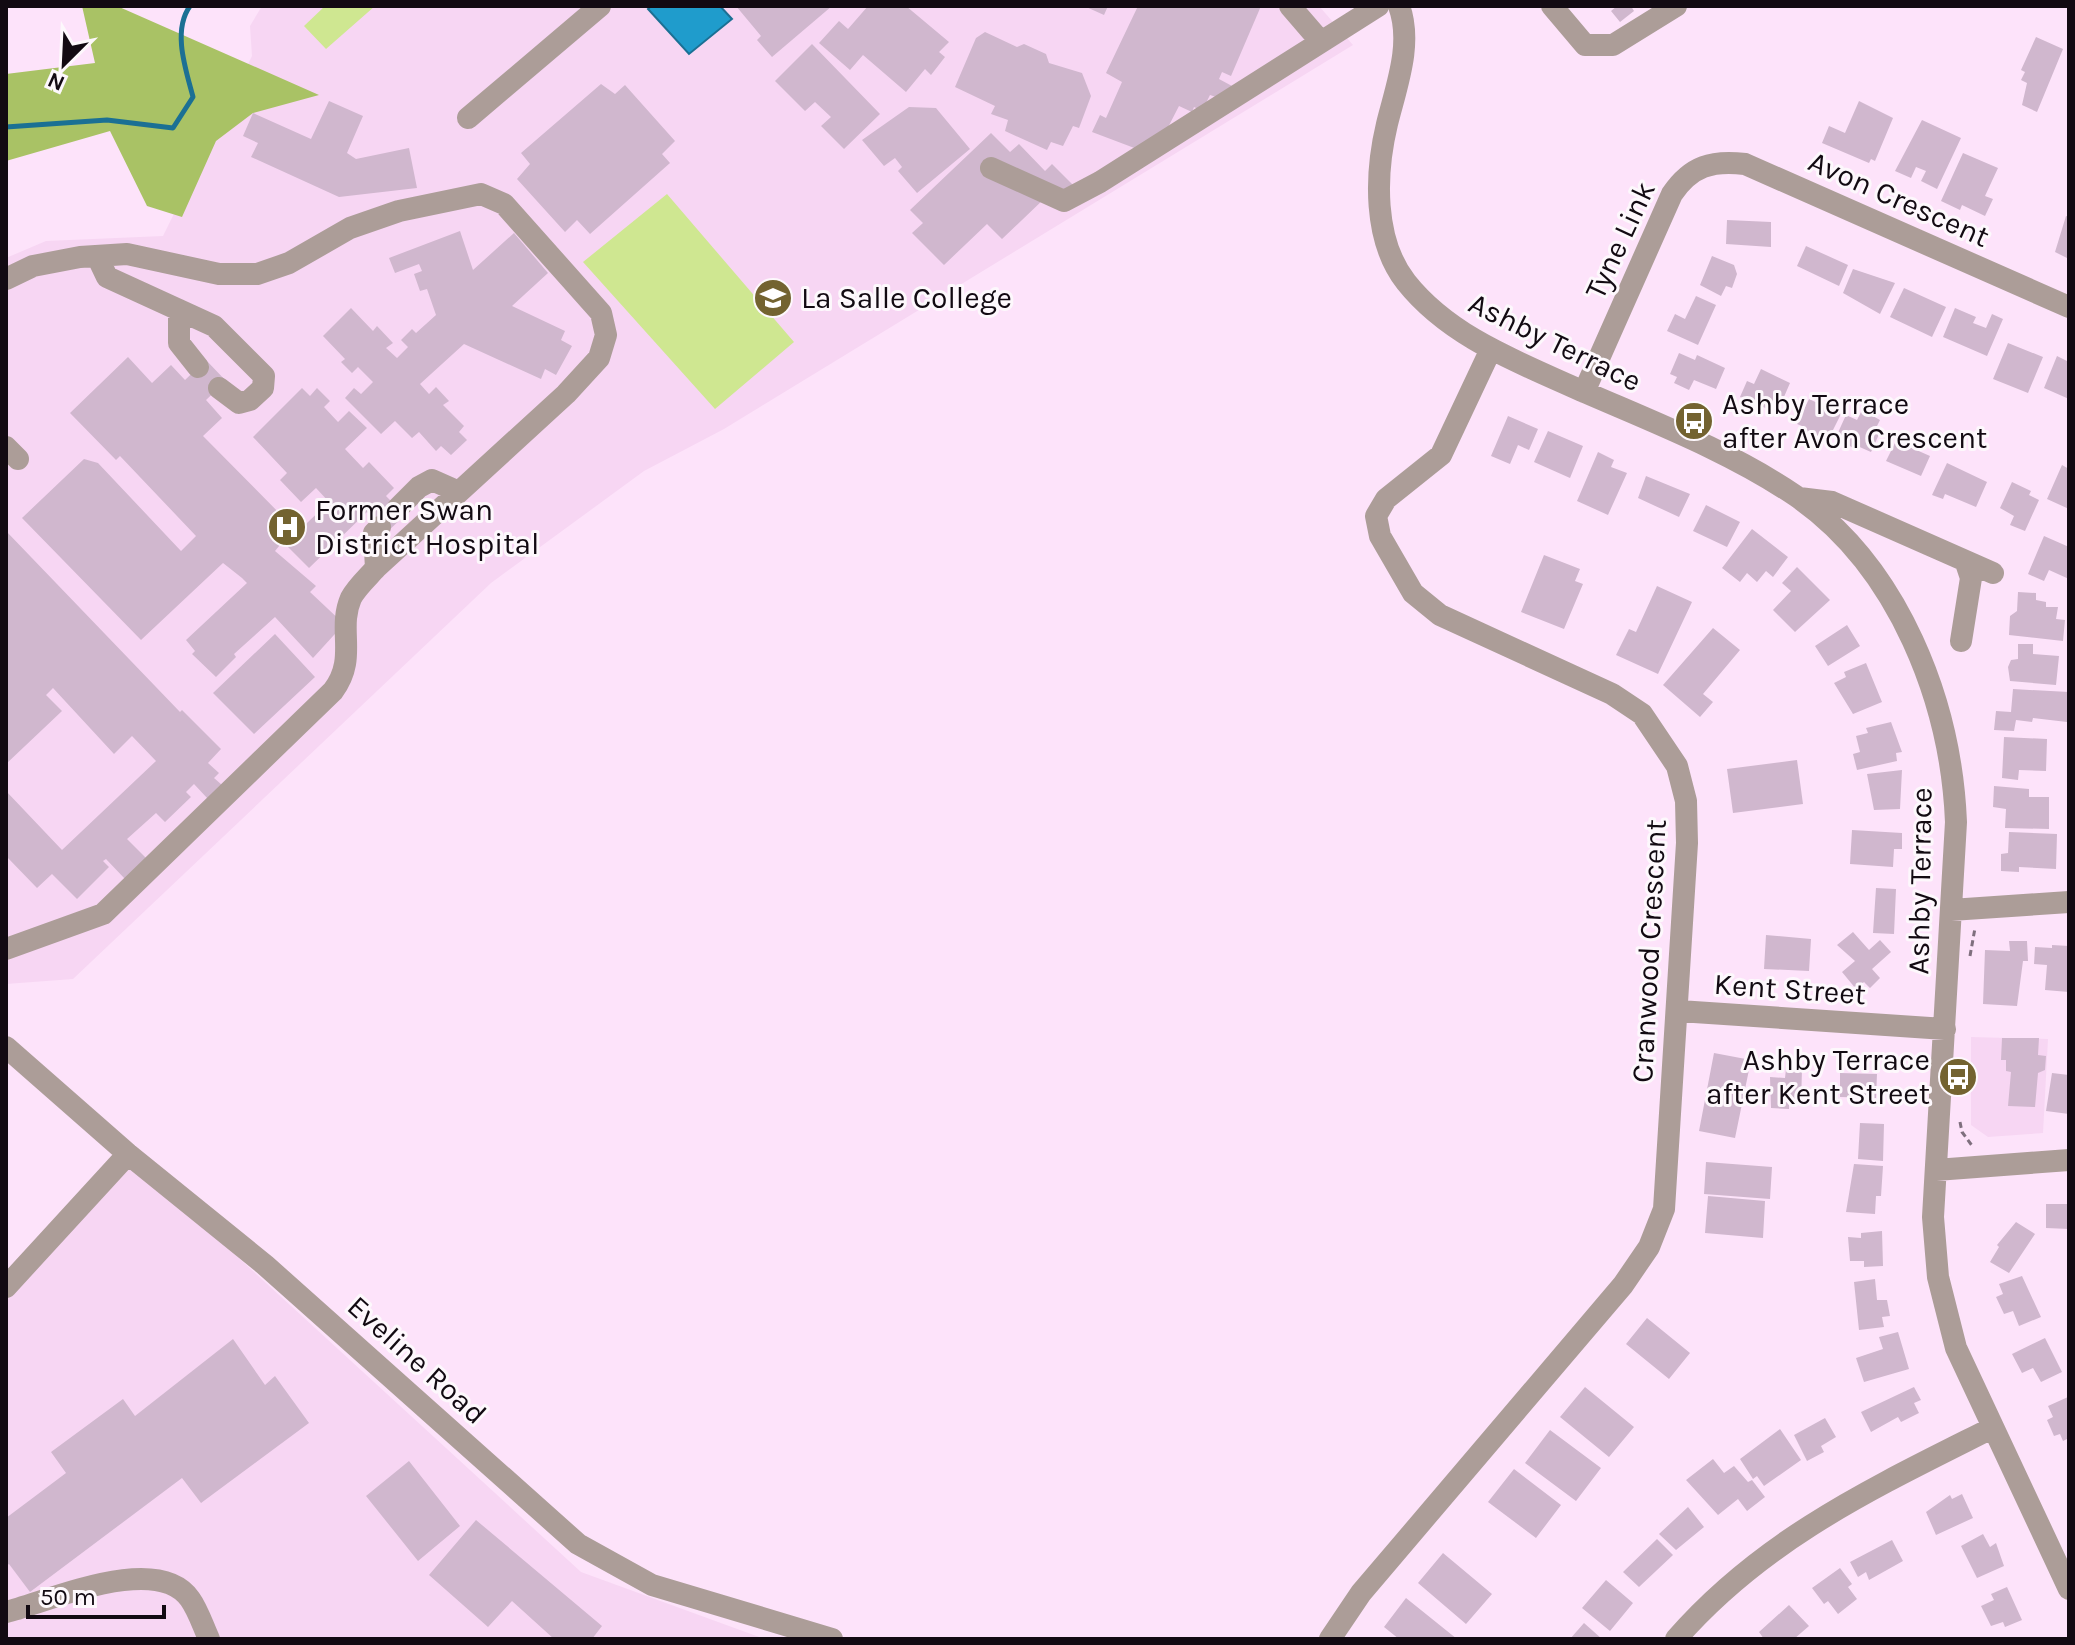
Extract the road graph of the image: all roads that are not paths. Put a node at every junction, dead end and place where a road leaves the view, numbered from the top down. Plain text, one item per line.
1 (600, 6) edge
2 (1290, 6) edge
3 (1378, 6) edge
4 (1399, 6) edge
5 (1552, 6) edge
6 (1676, 6) edge
7 (1321, 42) junction
8 (468, 118) dead end
9 (1701, 166) joint
10 (991, 168) dead end
11 (97, 256) junction
12 (6, 279) edge
13 (2069, 307) edge
14 (179, 310) junction
15 (1491, 349) junction
16 (198, 367) dead end
17 (219, 388) dead end
18 (1584, 392) junction
19 (459, 492) junction
20 (1799, 498) junction
21 (398, 508) dead end
22 (380, 527) dead end
23 (1966, 563) junction
24 (376, 568) junction
25 (1993, 573) dead end
26 (1961, 641) dead end
27 (2069, 902) edge
28 (1951, 910) junction
29 (6, 949) edge
30 (1679, 1011) junction
31 (1945, 1029) junction
32 (6, 1047) edge
33 (128, 1154) junction
34 (2069, 1160) edge
35 (1936, 1170) junction
36 (6, 1287) edge
37 (1992, 1428) junction
38 (2069, 1589) edge
39 (6, 1612) edge
40 (209, 1639) edge
41 (832, 1639) edge
42 (1330, 1639) edge
43 (1676, 1639) edge

1 - 8 street
2 - 7 street
3 - 7 street
4 - 15 street, Ashby Terrace
5 - 6 street
7 - 10 street
9 - 13 street, Avon Crescent
9 - 18 street, Tyne Link
11 - 12 street
11 - 14 street
11 - 19 street
14 - 16 street
14 - 17 street
15 - 18 street, Ashby Terrace
15 - 30 street, Cranwood Crescent
18 - 20 street, Ashby Terrace
19 - 21 street
19 - 24 street
20 - 23 street
20 - 28 street, Ashby Terrace
22 - 24 street
23 - 25 street
23 - 26 street
24 - 29 street
27 - 28 street
28 - 31 street, Ashby Terrace
30 - 31 street, Kent Street
30 - 42 street, Cranwood Crescent
31 - 35 street, Ashby Terrace
32 - 33 street, Eveline Road
33 - 36 street
33 - 41 street, Eveline Road
34 - 35 street
35 - 37 street, Ashby Terrace
37 - 38 street, Ashby Terrace
37 - 43 street
39 - 40 street

